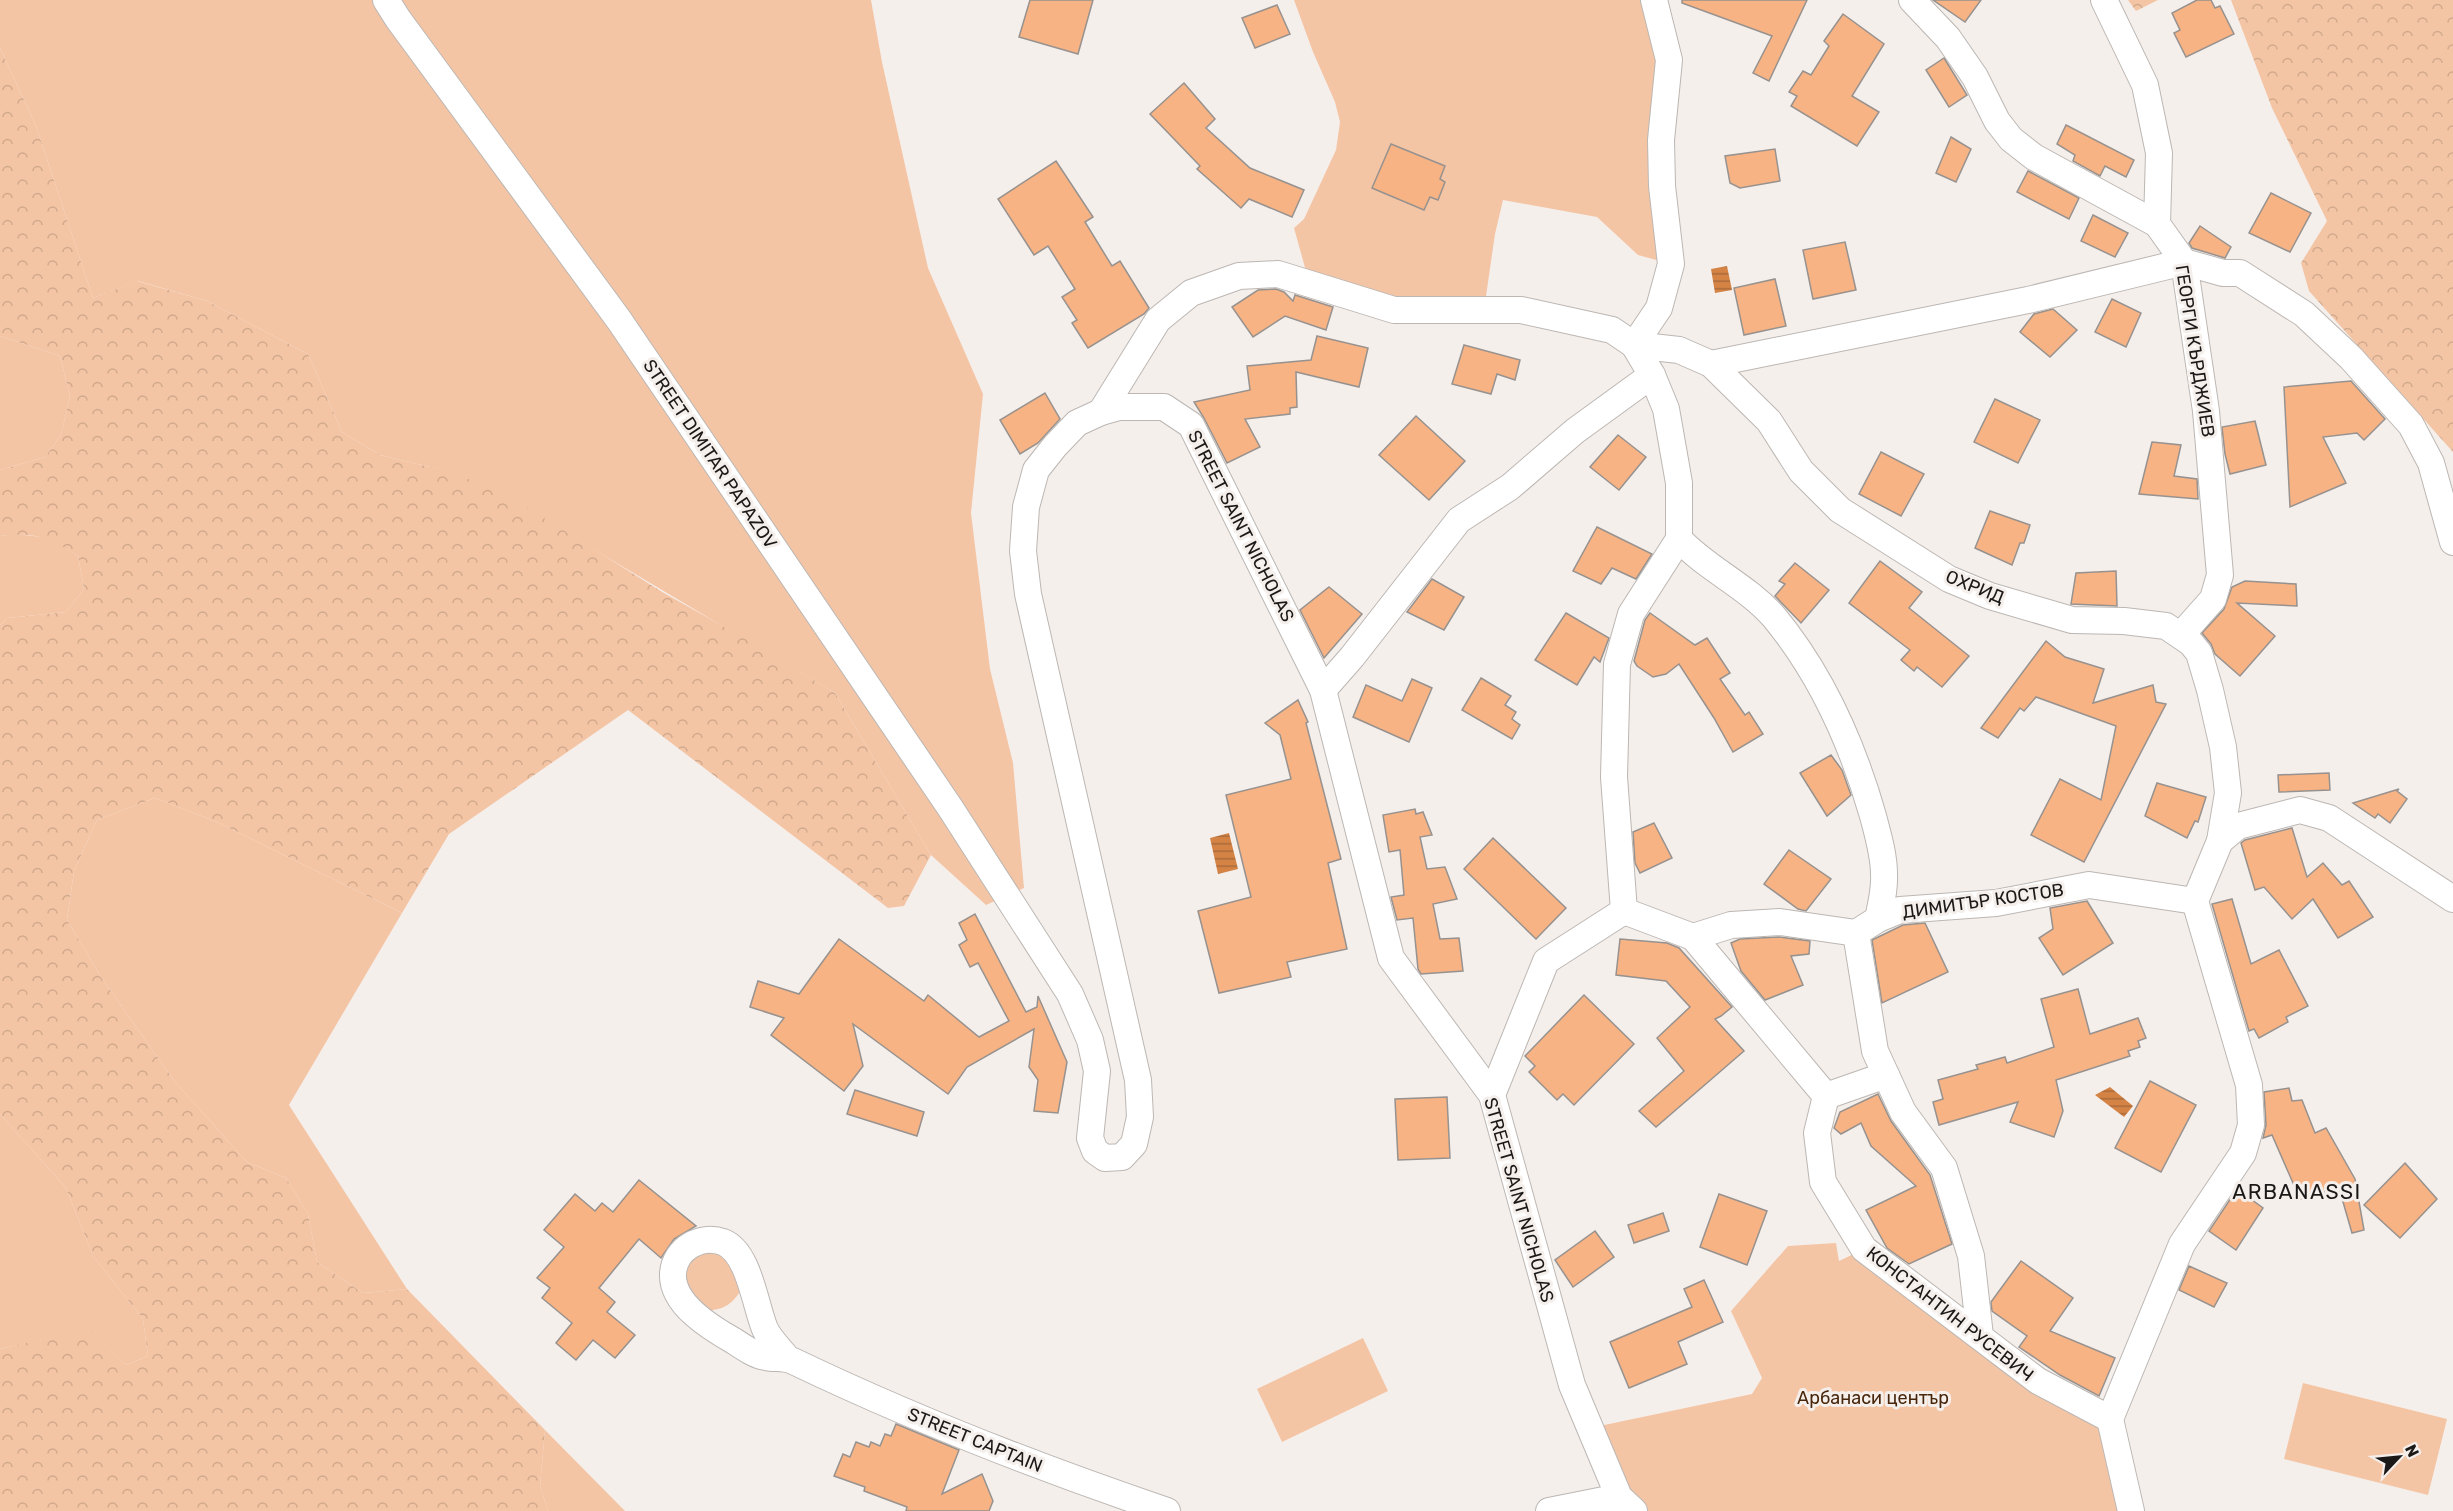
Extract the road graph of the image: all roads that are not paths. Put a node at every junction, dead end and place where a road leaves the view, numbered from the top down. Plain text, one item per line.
1 (386, 0) edge
2 (1654, 0) edge
3 (1912, 0) edge
4 (2104, 0) edge
5 (2157, 224) junction
6 (2184, 262) junction
7 (1634, 345) junction
8 (1711, 364) junction
9 (1652, 375) junction
10 (1101, 411) junction
11 (1679, 539) junction
12 (2453, 542) edge
13 (2181, 635) junction
14 (1323, 690) junction
15 (2220, 841) junction
16 (2453, 899) edge
17 (2195, 901) junction
18 (1624, 911) junction
19 (1021, 918) joint
20 (1878, 919) junction
21 (1856, 933) junction
22 (1693, 937) junction
23 (1886, 1075) junction
24 (1492, 1095) junction
25 (1826, 1096) junction
26 (1980, 1336) junction
27 (787, 1358) junction
28 (2110, 1419) junction
29 (1627, 1504) edge
30 (1167, 1511) edge
31 (1550, 1511) edge
32 (2131, 1511) edge

1 - 19 street, STREET DIMITAR PAPAZOV
2 - 7 street
3 - 5 street
4 - 5 street
5 - 6 street, ГЕОРГИ КЪРДЖИЕВ
6 - 8 street
6 - 12 street
6 - 13 street, ГЕОРГИ КЪРДЖИЕВ
7 - 8 street, ОХРИД
7 - 9 street
7 - 10 street
8 - 13 street, ОХРИД
9 - 11 street
9 - 14 street
10 - 14 street, STREET SAINT NICHOLAS
10 - 19 street, STREET SAINT NICHOLAS
11 - 18 street
11 - 20 street
13 - 15 street, ОХРИД
14 - 24 street, STREET SAINT NICHOLAS
15 - 16 street
15 - 17 street, ОХРИД
17 - 20 street, ДИМИТЪР КОСТОВ
17 - 28 street
18 - 22 street
18 - 24 street
20 - 21 street, ДИМИТЪР КОСТОВ
21 - 22 street
21 - 23 street
22 - 25 street
23 - 25 street
23 - 26 street
24 - 29 street, STREET SAINT NICHOLAS
25 - 26 street, КОНСТАНТИН РУСЕВИЧ
26 - 28 street, КОНСТАНТИН РУСЕВИЧ
27 - 27 street, STREET CAPTAIN
27 - 30 street, STREET CAPTAIN
28 - 32 street
29 - 31 street

